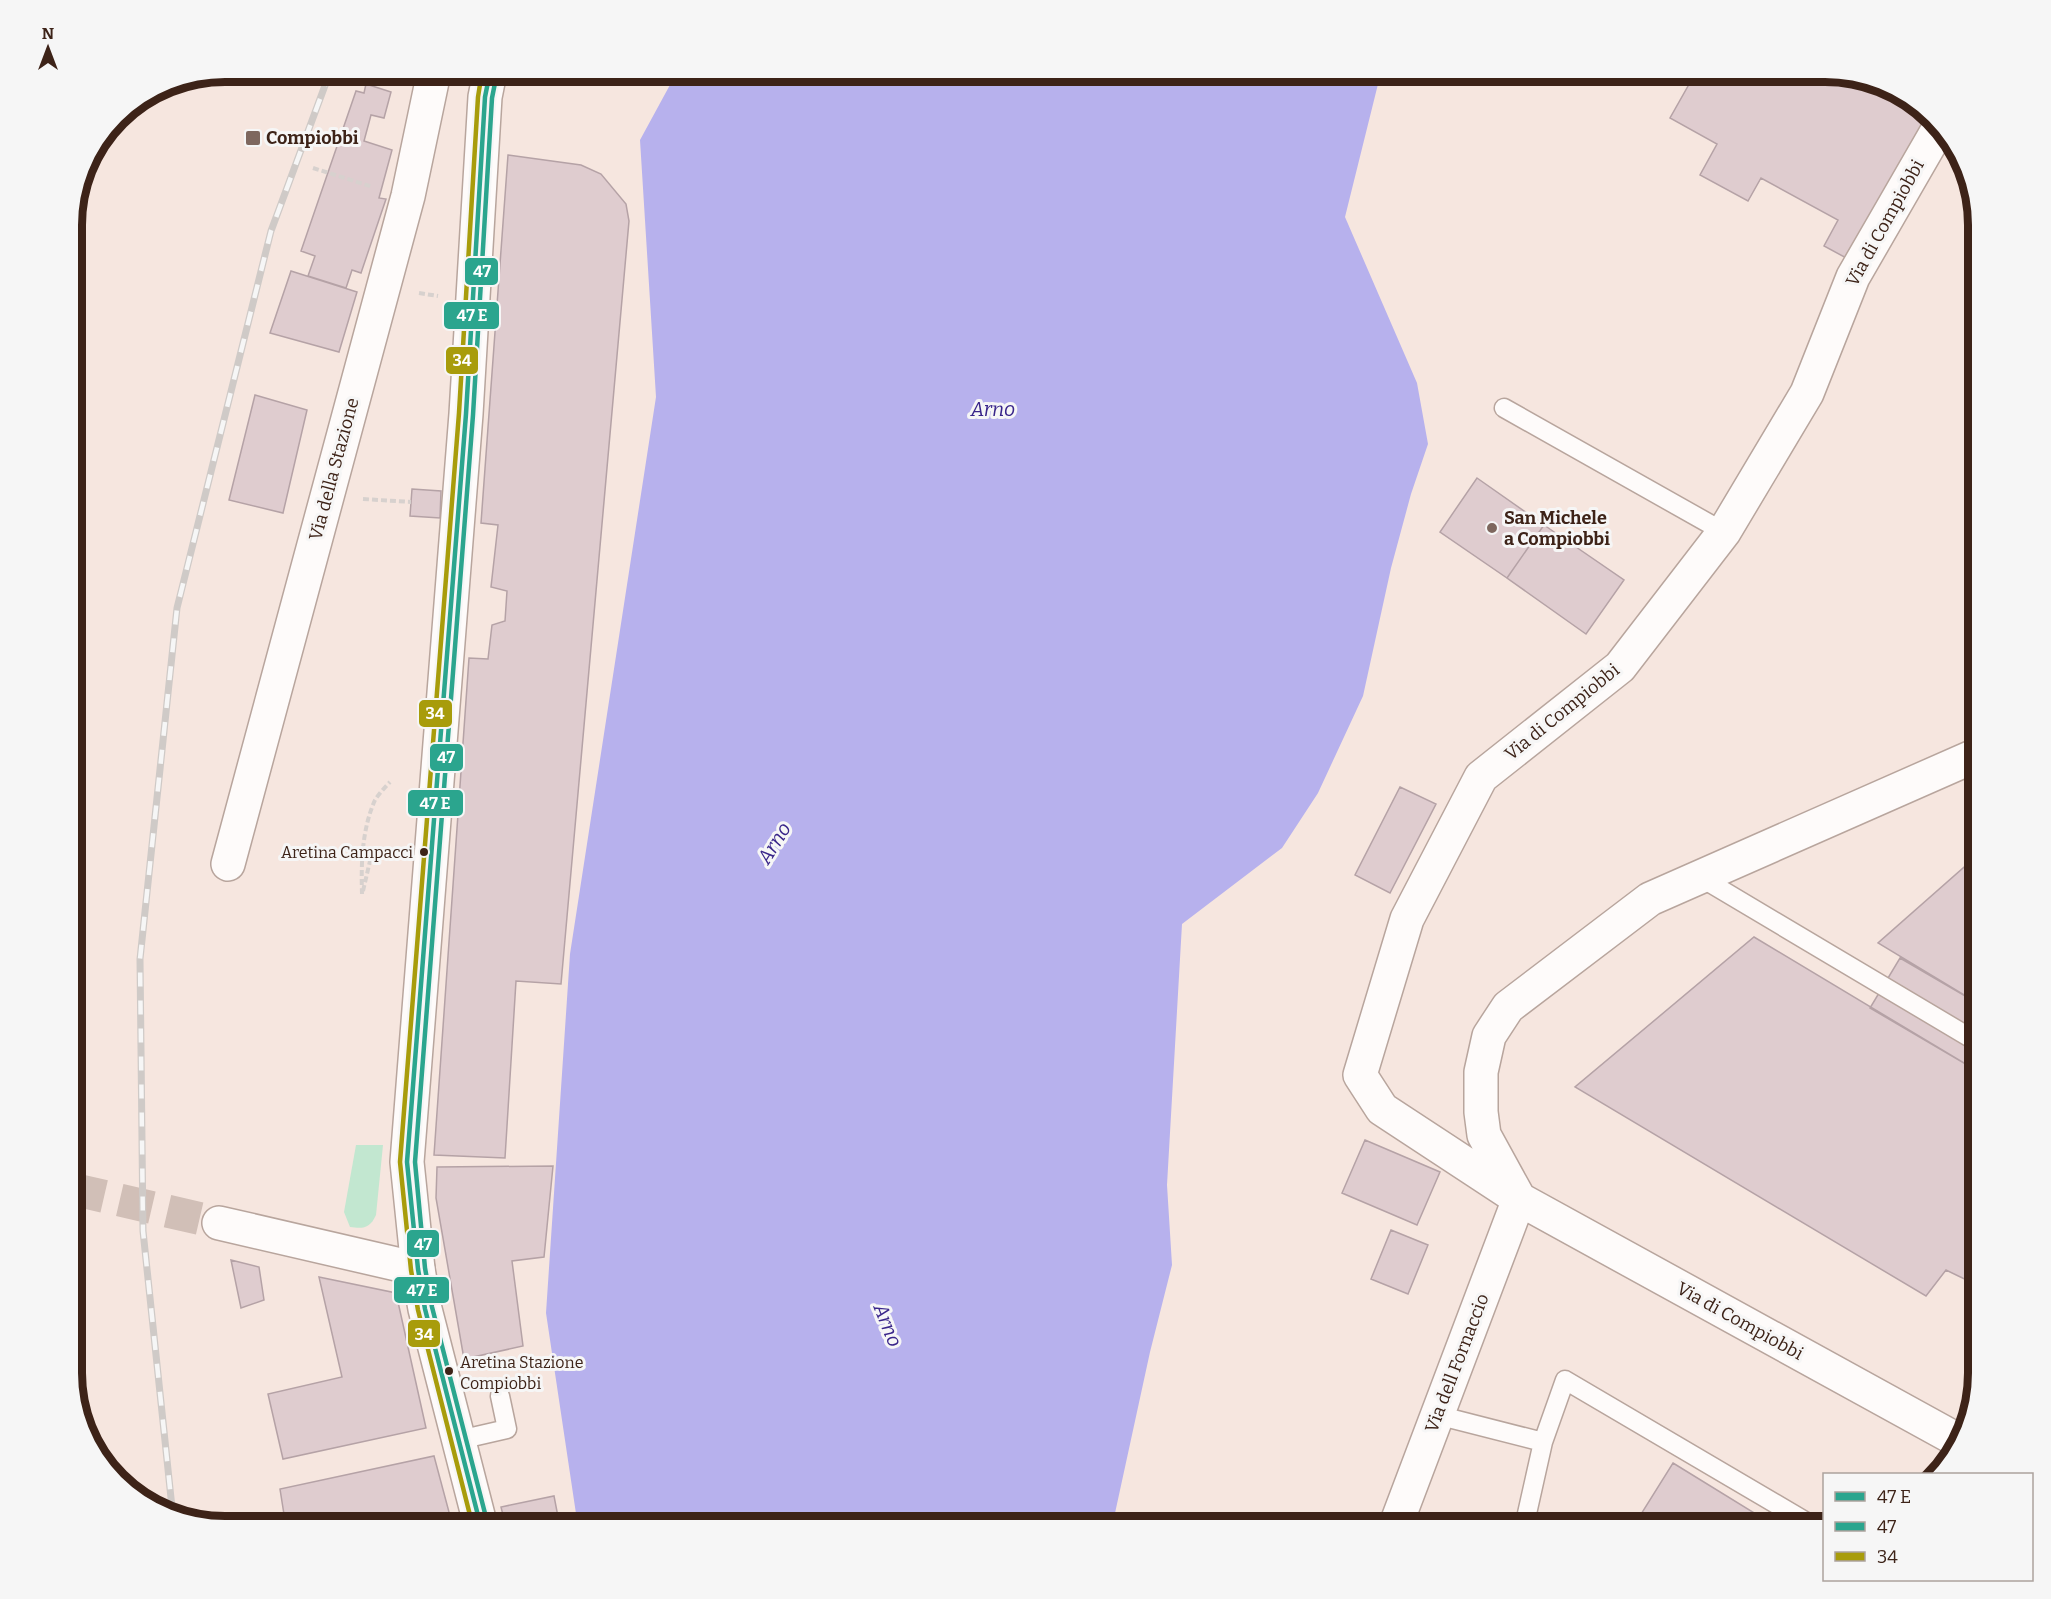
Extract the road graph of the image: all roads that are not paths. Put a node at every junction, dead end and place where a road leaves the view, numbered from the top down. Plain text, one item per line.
1 (432, 83) edge
2 (488, 83) edge
3 (1935, 135) edge
4 (1504, 408) dead end
5 (1724, 532) junction
6 (1968, 759) edge
7 (228, 864) dead end
8 (1700, 877) junction
9 (1968, 1036) edge
10 (1519, 1199) junction
11 (219, 1222) tunnel mouth
12 (418, 1269) junction
13 (500, 1396) dead end
14 (1437, 1415) junction
15 (1953, 1438) edge
16 (459, 1440) junction
17 (1543, 1442) junction
18 (478, 1516) edge
19 (1399, 1516) edge
20 (1526, 1516) edge
21 (1796, 1516) edge

1 - 7 street, Via della Stazione
2 - 12 street
3 - 5 street, Via di Compiobbi
4 - 5 lane
5 - 10 street, Via di Compiobbi
6 - 8 street
8 - 9 lane
8 - 10 street
10 - 14 street, Via dell Fornaccio
10 - 15 street, Via di Compiobbi
11 - 12 street
12 - 16 street
13 - 16 lane
14 - 17 lane
14 - 19 street, Via dell Fornaccio
16 - 18 street
17 - 20 lane
17 - 21 lane

